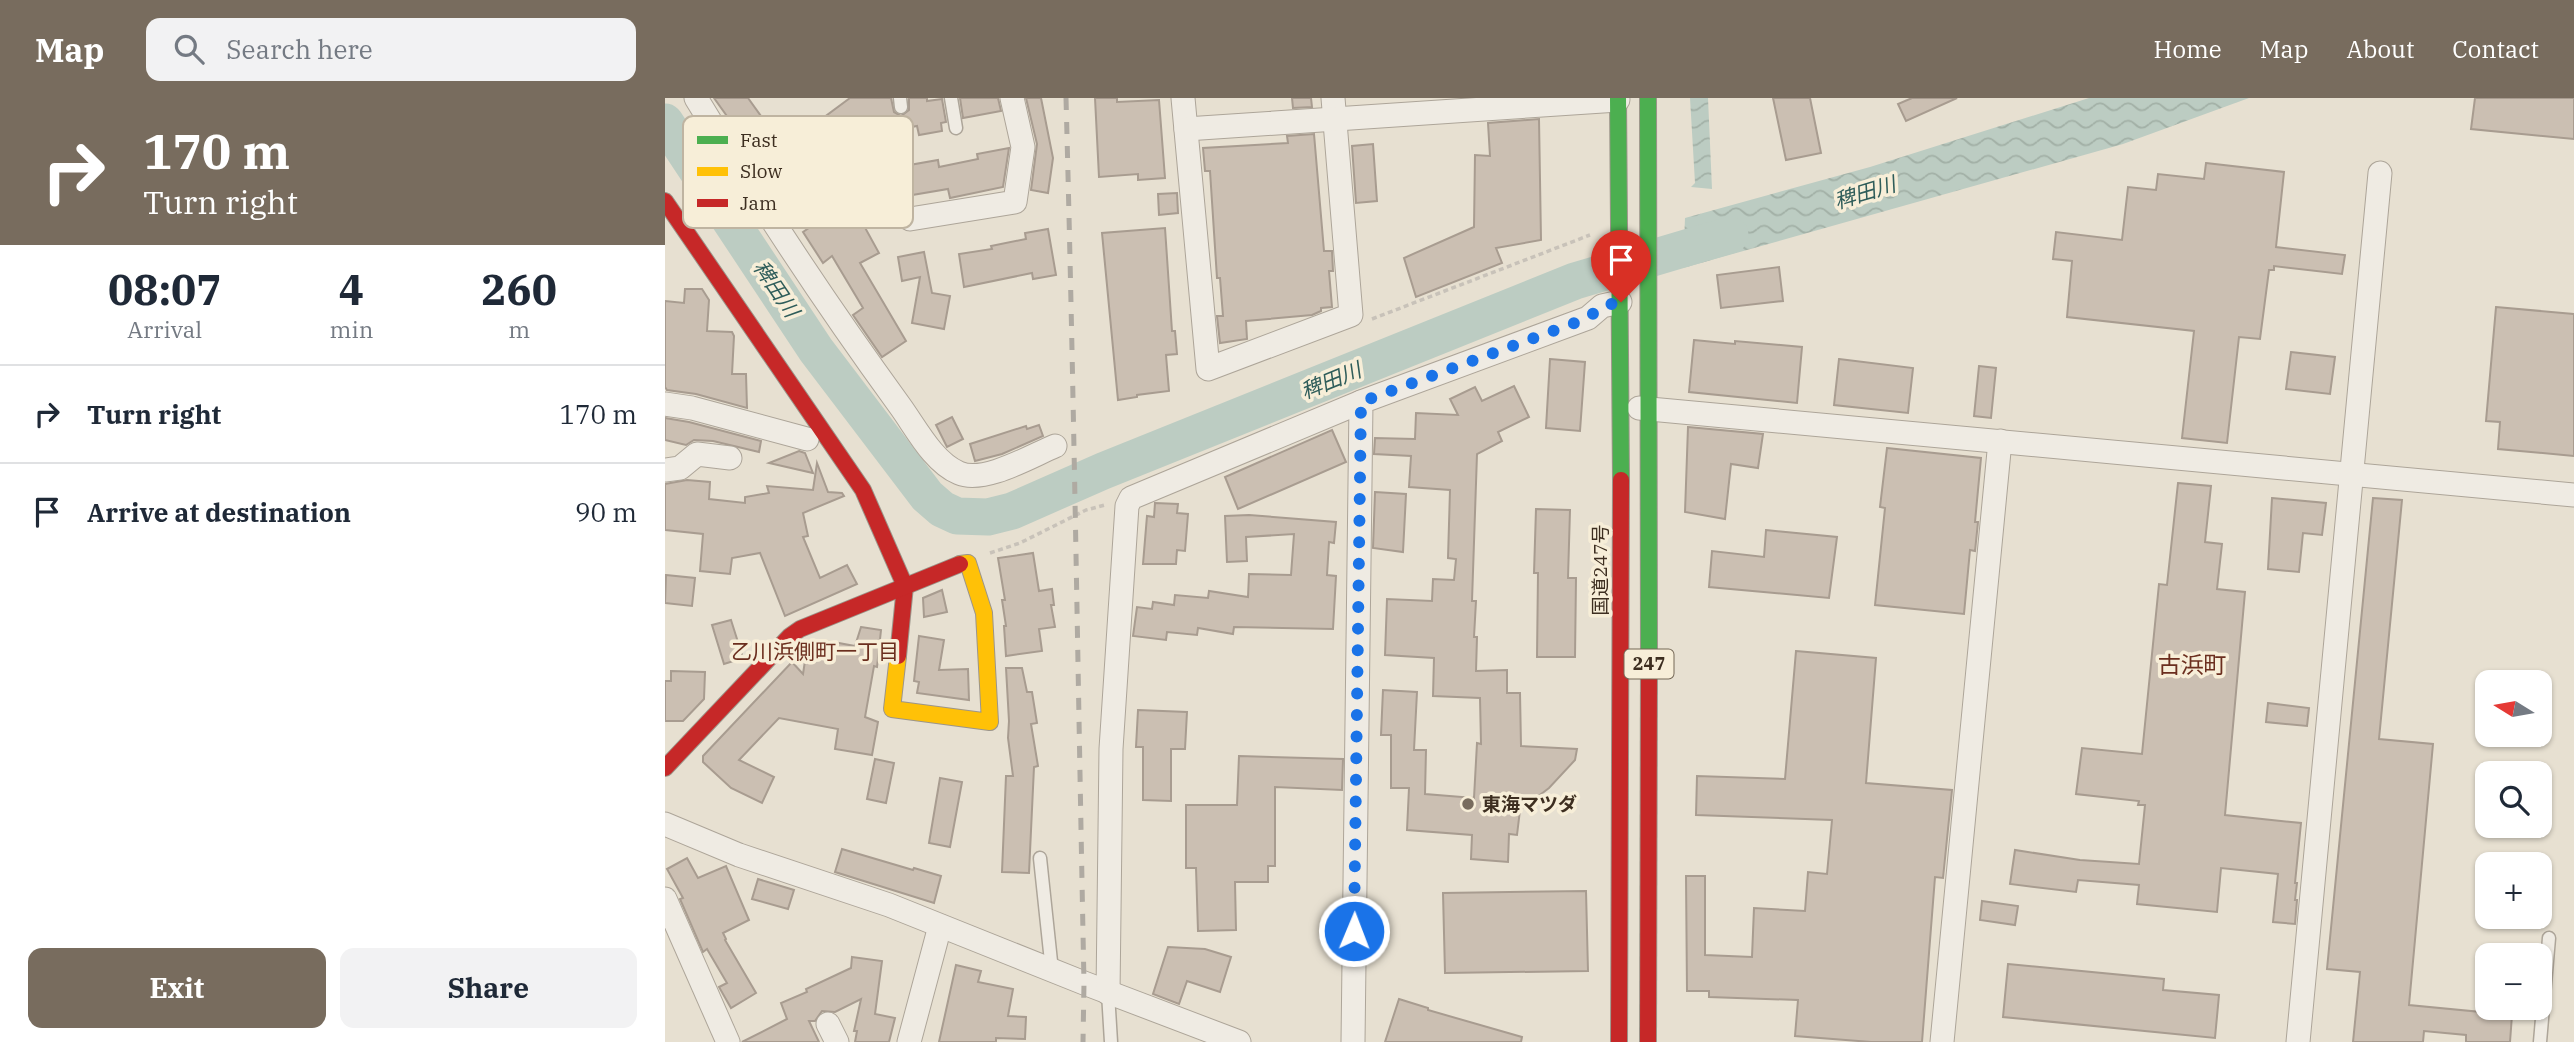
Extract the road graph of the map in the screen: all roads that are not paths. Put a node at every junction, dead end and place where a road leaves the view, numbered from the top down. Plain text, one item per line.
1 (696, 98) edge
2 (951, 98) edge
3 (1012, 98) edge
4 (1183, 98) edge
5 (1648, 98) edge
6 (1618, 99) edge
7 (1334, 108) edge
8 (707, 116) edge
9 (957, 128) dead end
10 (1186, 129) junction
11 (2380, 173) dead end
12 (665, 201) edge
13 (913, 219) edge
14 (683, 227) edge
15 (684, 228) edge
16 (779, 228) edge
17 (1620, 298) junction
18 (1361, 402) junction
19 (665, 404) edge
20 (1648, 408) junction
21 (1622, 409) junction
22 (807, 439) dead end
23 (2000, 442) junction
24 (1055, 446) dead end
25 (730, 458) dead end
26 (665, 470) edge
27 (2351, 473) junction
28 (2574, 495) edge
29 (905, 586) junction
30 (665, 768) edge
31 (665, 824) edge
32 (1041, 858) dead end
33 (665, 899) edge
34 (940, 926) junction
35 (2549, 937) dead end
36 (675, 947) edge
37 (1052, 971) junction
38 (1108, 993) junction
39 (728, 1042) edge
40 (909, 1042) edge
41 (1111, 1042) edge
42 (1239, 1042) edge
43 (1353, 1042) edge
44 (1619, 1042) edge
45 (1648, 1042) edge
46 (1942, 1042) edge
47 (2298, 1042) edge
48 (2540, 1042) edge

1 - 8 street
2 - 9 lane
3 - 13 street
4 - 10 street
5 - 20 main road, 247
6 - 7 street
6 - 17 main road, 国道247号 / 247
7 - 10 street
7 - 10 street
11 - 27 street
12 - 14 main road
15 - 29 main road
16 - 24 street
17 - 18 street
17 - 21 main road, 国道247号 / 247
18 - 38 street
18 - 43 street
19 - 22 street
20 - 21 street
20 - 23 street
20 - 45 main road, 247
21 - 44 main road, 国道247号 / 247
23 - 27 street
23 - 46 street
25 - 26 street
27 - 28 street
27 - 47 street
29 - 29 main road
29 - 30 main road
31 - 34 street
32 - 37 lane
33 - 36 street
34 - 37 street
34 - 40 street
35 - 48 lane
36 - 39 street
37 - 38 street
38 - 41 lane
38 - 42 street

